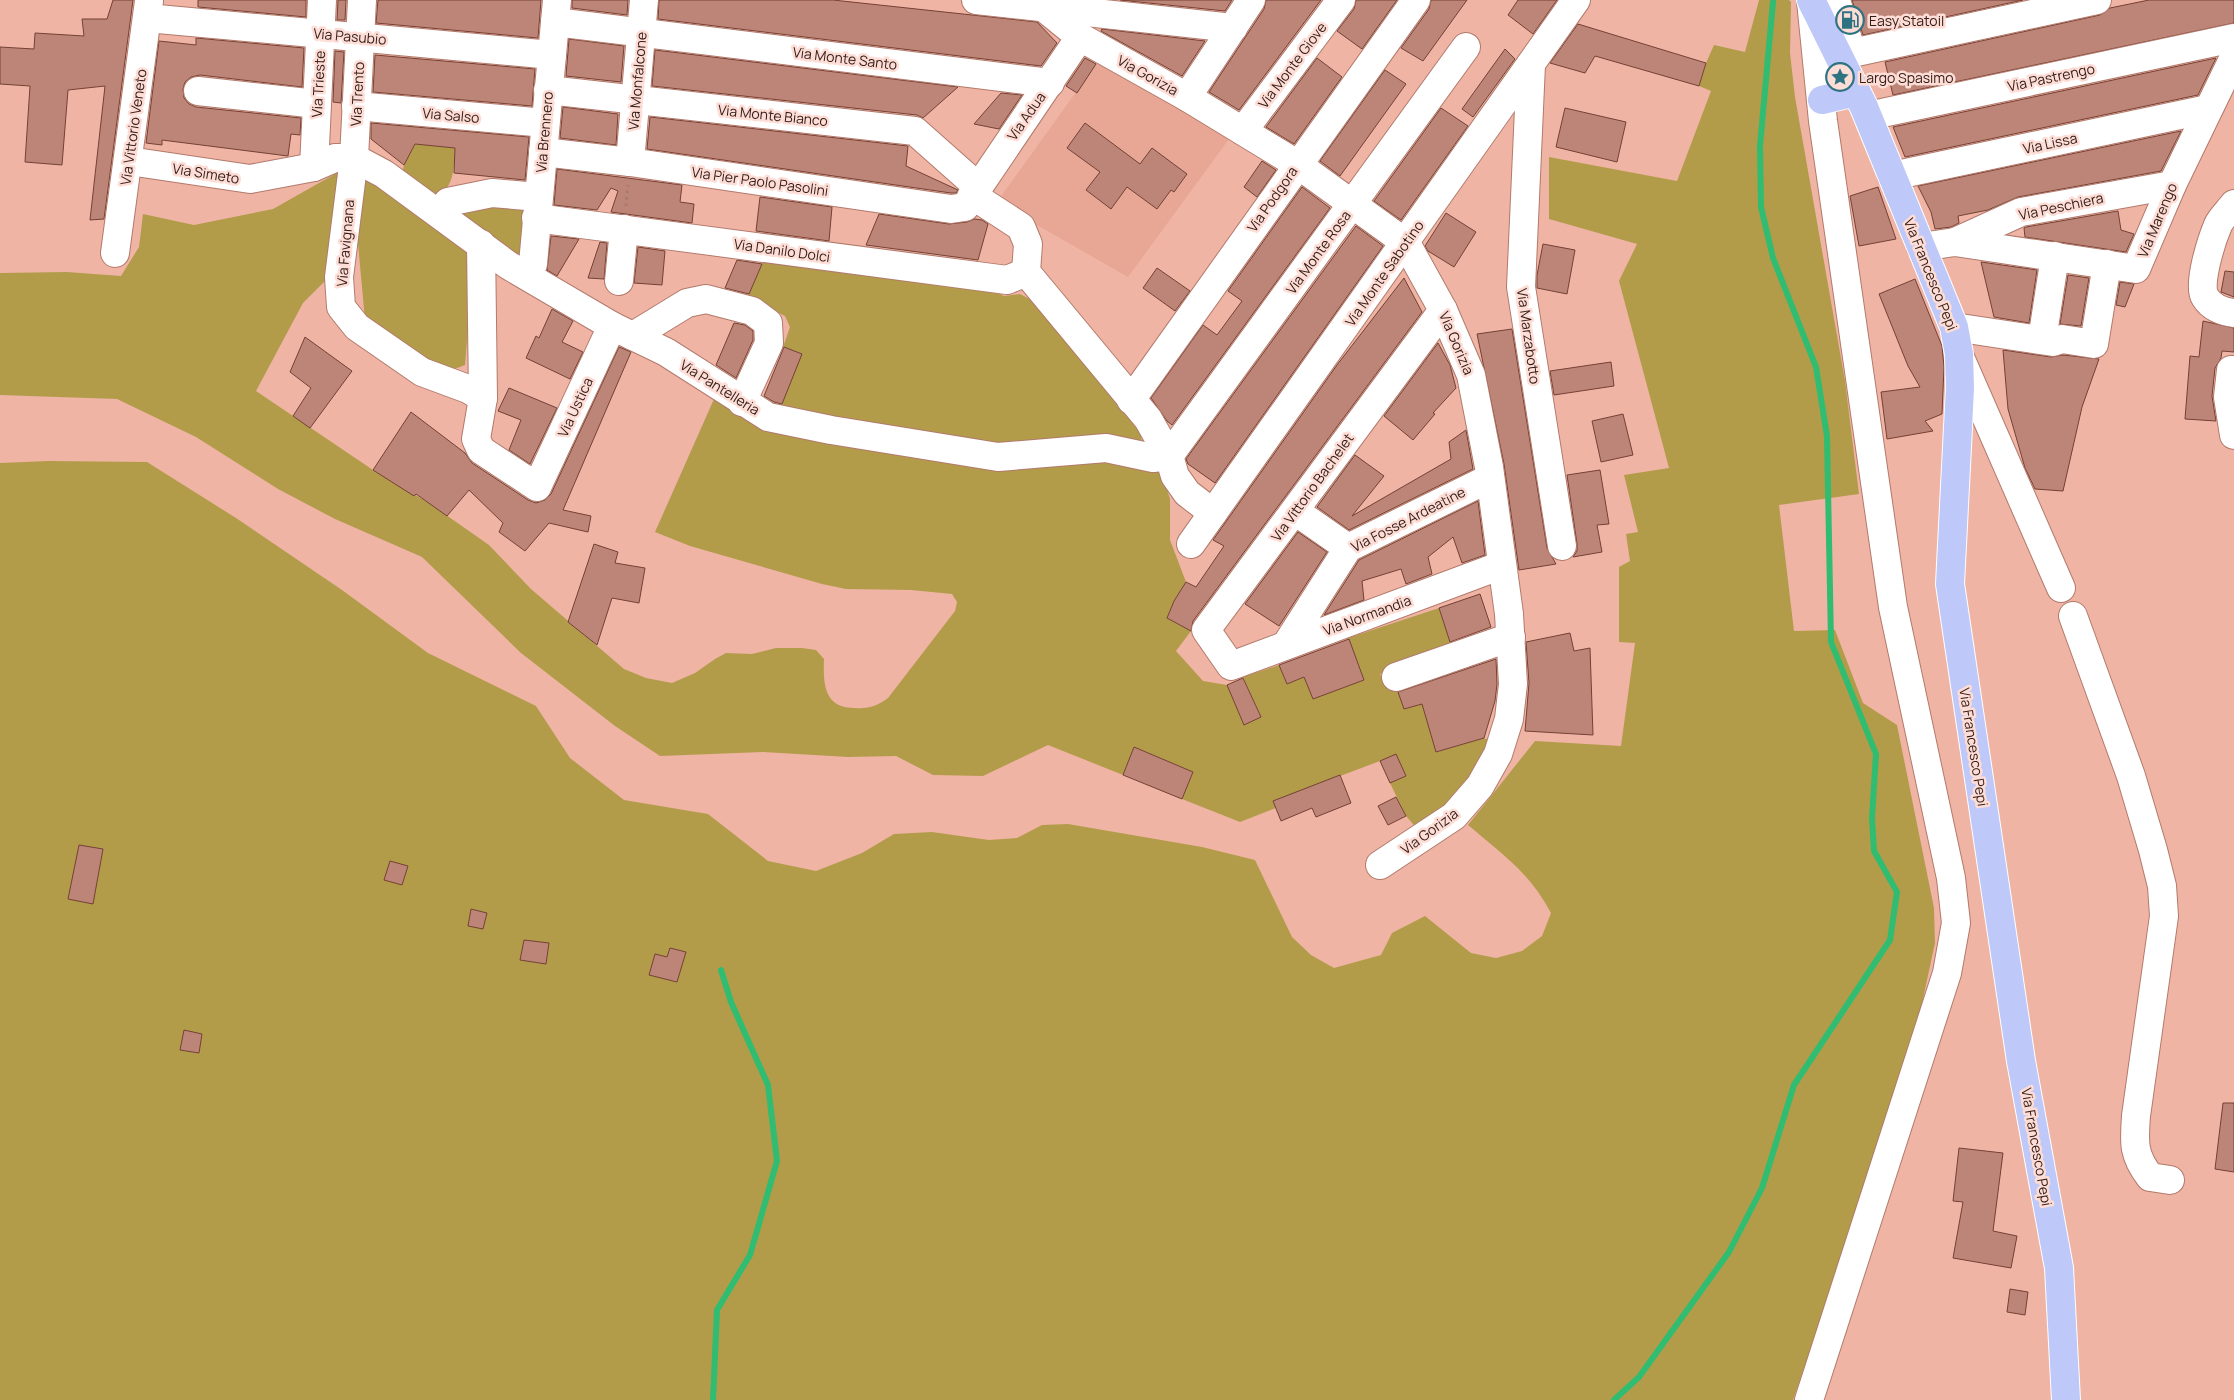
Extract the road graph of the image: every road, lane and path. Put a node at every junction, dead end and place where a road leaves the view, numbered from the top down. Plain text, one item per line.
1 (322, 0) edge
2 (362, 0) edge
3 (644, 0) edge
4 (976, 0) edge
5 (1251, 0) edge
6 (1341, 0) edge
7 (1416, 0) edge
8 (1576, 0) edge
9 (1811, 0) edge
10 (1836, 0) edge
11 (2096, 0) edge
12 (1040, 4) edge
13 (148, 9) edge
14 (556, 11) edge
15 (1233, 28) junction
16 (641, 33) junction
17 (320, 34) junction
18 (360, 37) junction
19 (1080, 37) junction
20 (2234, 38) edge
21 (1466, 47) dead end
22 (1856, 52) junction
23 (552, 55) junction
24 (2234, 57) edge
25 (1531, 64) junction
26 (1050, 83) junction
27 (548, 90) junction
28 (198, 91) dead end
29 (1186, 97) junction
30 (635, 100) junction
31 (1822, 100) junction
32 (317, 104) junction
33 (1863, 105) junction
34 (356, 106) junction
35 (2208, 109) junction
36 (545, 123) junction
37 (1243, 130) junction
38 (542, 152) junction
39 (354, 158) junction
40 (129, 161) junction
41 (630, 162) junction
42 (1297, 164) junction
43 (314, 167) junction
44 (1892, 176) junction
45 (2172, 185) junction
46 (974, 190) junction
47 (2234, 204) edge
48 (1353, 205) junction
49 (537, 207) junction
50 (441, 215) junction
51 (624, 229) junction
52 (1955, 242) junction
53 (480, 244) junction
54 (1406, 244) junction
55 (1921, 247) junction
56 (116, 253) dead end
57 (2055, 256) junction
58 (533, 264) dead end
59 (2107, 264) junction
60 (1026, 272) junction
61 (619, 281) dead end
62 (1443, 310) junction
63 (2234, 313) edge
64 (1954, 327) junction
65 (622, 331) junction
66 (2047, 341) junction
67 (1959, 354) junction
68 (2233, 370) edge
69 (483, 398) junction
70 (1131, 400) junction
71 (742, 402) junction
72 (2233, 429) edge
73 (1169, 456) junction
74 (1490, 478) junction
75 (1294, 510) junction
76 (1213, 513) junction
77 (1191, 544) dead end
78 (1562, 546) dead end
79 (1348, 548) junction
80 (1502, 565) junction
81 (2061, 588) dead end
82 (2073, 616) dead end
83 (1511, 637) junction
84 (1286, 646) junction
85 (1231, 666) joint
86 (1396, 677) dead end
87 (1380, 865) dead end
88 (2170, 1180) dead end
89 (1809, 1400) edge
90 (2066, 1400) edge

1 - 17 street, Via Trieste
2 - 18 street, Via Trento
3 - 16 street, Via Monfalcone
4 - 12 street
5 - 15 street
6 - 37 street, Via Monte Giove
7 - 42 street, Via Podgora
8 - 25 street, Via Monte Sabotino
9 - 22 main road, Via Francesco Pepi
9 - 31 street
10 - 22 street
11 - 22 street
12 - 15 street
12 - 19 street, Via Gorizia
13 - 17 street, Via Pasubio
13 - 40 street, Via Vittorio Veneto
14 - 16 street, Via Monte Santo
14 - 23 street, Via Brennero
15 - 29 street
16 - 26 street, Via Monte Santo
16 - 30 street, Via Monfalcone
17 - 18 street, Via Pasubio
17 - 32 street, Via Trieste
18 - 23 street, Via Pasubio
18 - 34 street, Via Trento
19 - 26 street, Via Adua
19 - 29 street, Via Gorizia
20 - 33 street, Via Pastrengo
21 - 48 street, Via Monte Rosa
22 - 33 main road, Via Francesco Pepi
23 - 27 street, Via Brennero
24 - 35 street, Via Marengo
25 - 54 street, Via Monte Sabotino
25 - 78 street, Via Marzabotto
26 - 46 street, Via Adua
27 - 30 street, Via Monte Bianco
27 - 36 street, Via Brennero
28 - 32 street
29 - 37 street, Via Gorizia
30 - 41 street, Via Monfalcone
30 - 46 street, Via Monte Bianco
31 - 33 main road
31 - 89 street
32 - 43 street, Via Trieste
33 - 44 main road, Via Francesco Pepi
34 - 36 street, Via Salso
34 - 39 street, Via Trento
35 - 44 street, Via Lissa
35 - 45 street, Via Marengo
36 - 38 street, Via Brennero
37 - 42 street, Via Gorizia
38 - 41 street, Via Pier Paolo Pasolini
38 - 49 street, Via Brennero
39 - 43 street, Via Simeto
39 - 50 street, Via Pantelleria
39 - 69 street, Via Favignana
40 - 43 street, Via Simeto
40 - 56 street, Via Vittorio Veneto
41 - 46 street, Via Pier Paolo Pasolini
41 - 51 path
42 - 48 street, Via Gorizia
42 - 70 street, Via Podgora
44 - 55 main road, Via Francesco Pepi
45 - 52 street, Via Peschiera
45 - 59 street, Via Marengo
46 - 60 street, Via Monte Bianco
47 - 63 street
48 - 54 street, Via Gorizia
48 - 73 street, Via Monte Rosa
49 - 50 street, Via Danilo Dolci
49 - 51 street, Via Danilo Dolci
49 - 58 street, Via Brennero
50 - 53 street, Via Pantelleria
51 - 60 street, Via Danilo Dolci
51 - 61 street
52 - 55 street, Via Marengo
52 - 57 street, Via Marengo
53 - 65 street, Via Pantelleria
53 - 69 street
54 - 62 street, Via Gorizia
54 - 76 street, Via Monte Sabotino
55 - 64 main road, Via Francesco Pepi
57 - 59 street, Via Marengo
57 - 66 street
59 - 66 street
60 - 70 street
62 - 74 street, Via Gorizia
62 - 75 street, Via Vittorio Bachelet
64 - 66 street
64 - 67 main road, Via Francesco Pepi
65 - 69 street, Via Ustica
65 - 71 street, Via Pantelleria
65 - 71 street
67 - 81 street
67 - 90 main road, Via Francesco Pepi
68 - 72 street
70 - 73 street
71 - 73 street, Via Pantelleria
73 - 76 street
74 - 79 street, Via Fosse Ardeatine
74 - 80 street, Via Gorizia
75 - 79 street
75 - 85 street, Via Vittorio Bachelet
76 - 77 street, Via Monte Sabotino
79 - 84 street, Via Fosse Ardeatine
80 - 83 street, Via Gorizia
80 - 84 street, Via Normandia
82 - 88 street
83 - 86 street
83 - 87 street, Via Gorizia
84 - 85 street, Via Normandia

